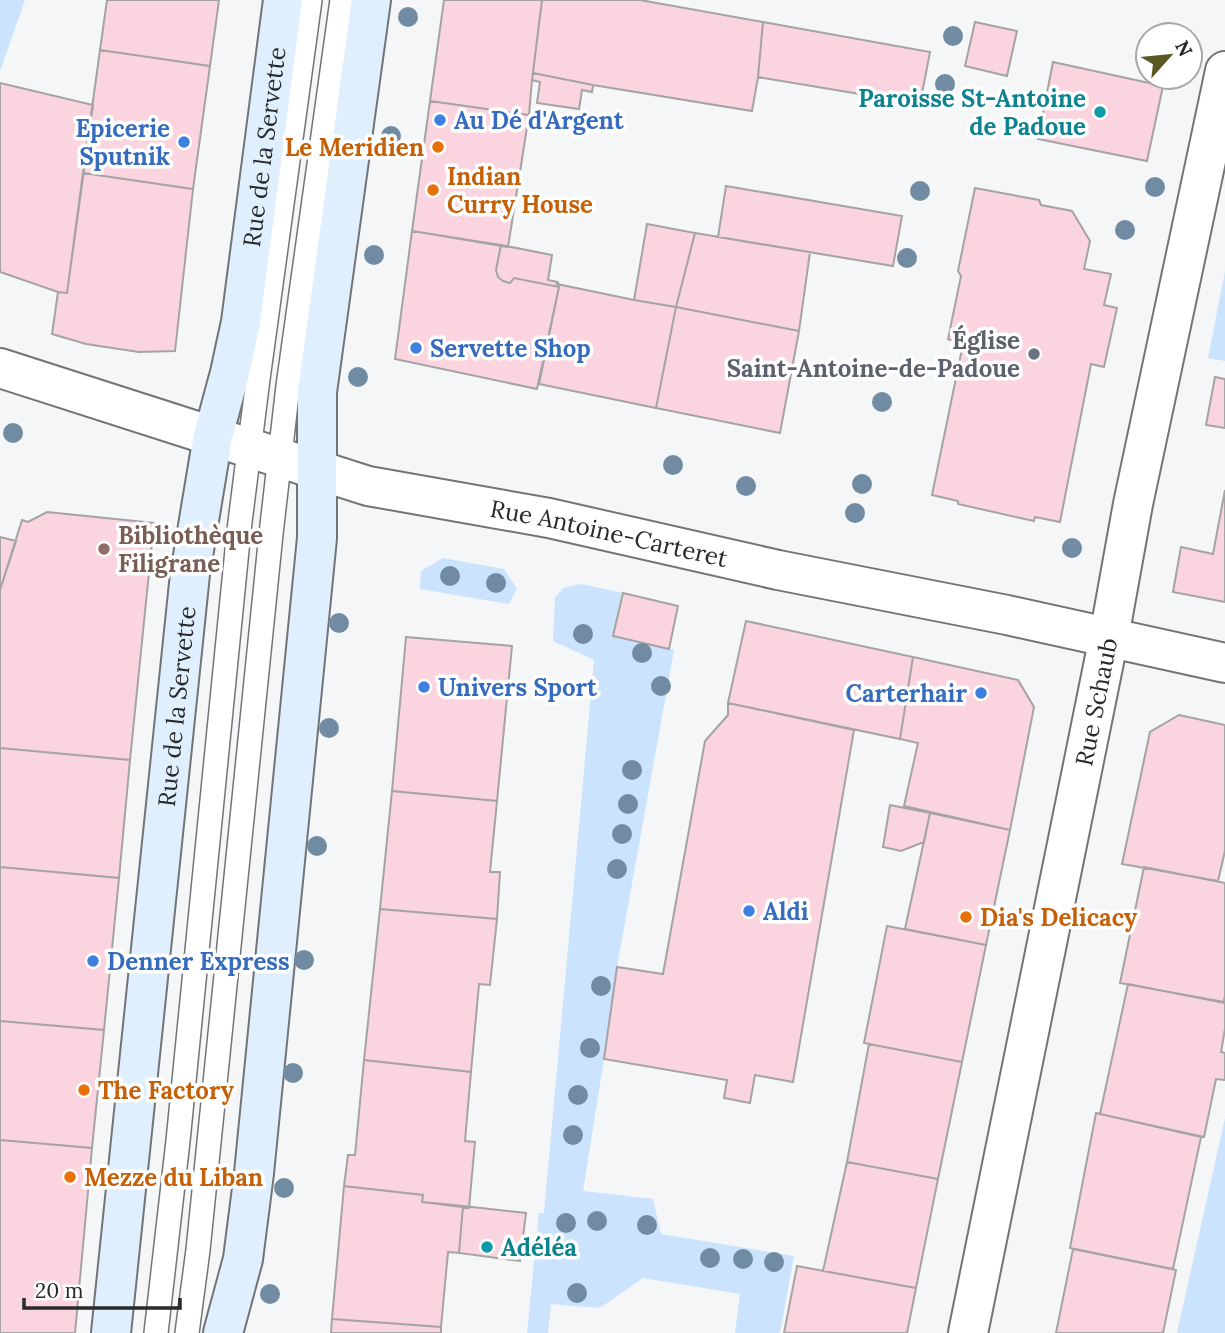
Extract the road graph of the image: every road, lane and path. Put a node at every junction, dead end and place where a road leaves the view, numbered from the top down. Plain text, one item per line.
1 (283, 0) edge
2 (310, 0) edge
3 (342, 0) edge
4 (371, 0) edge
5 (1225, 71) edge
6 (0, 368) edge
7 (213, 436) junction
8 (265, 452) junction
9 (318, 469) junction
10 (1109, 637) junction
11 (1225, 663) edge
12 (111, 1333) edge
13 (156, 1333) edge
14 (187, 1333) edge
15 (223, 1333) edge
16 (968, 1333) edge

1 - 7 main road, Rue de la Servette
2 - 8 lane
3 - 8 lane
4 - 9 main road
5 - 10 street, Rue Schaub
6 - 7 street, Rue Antoine-Carteret
7 - 8 street, Rue Antoine-Carteret
7 - 12 main road, Rue de la Servette
8 - 9 street, Rue Antoine-Carteret
8 - 13 lane
8 - 14 lane
9 - 10 street, Rue Antoine-Carteret
9 - 15 main road
10 - 11 street, Rue Antoine-Carteret
10 - 16 street, Rue Schaub

